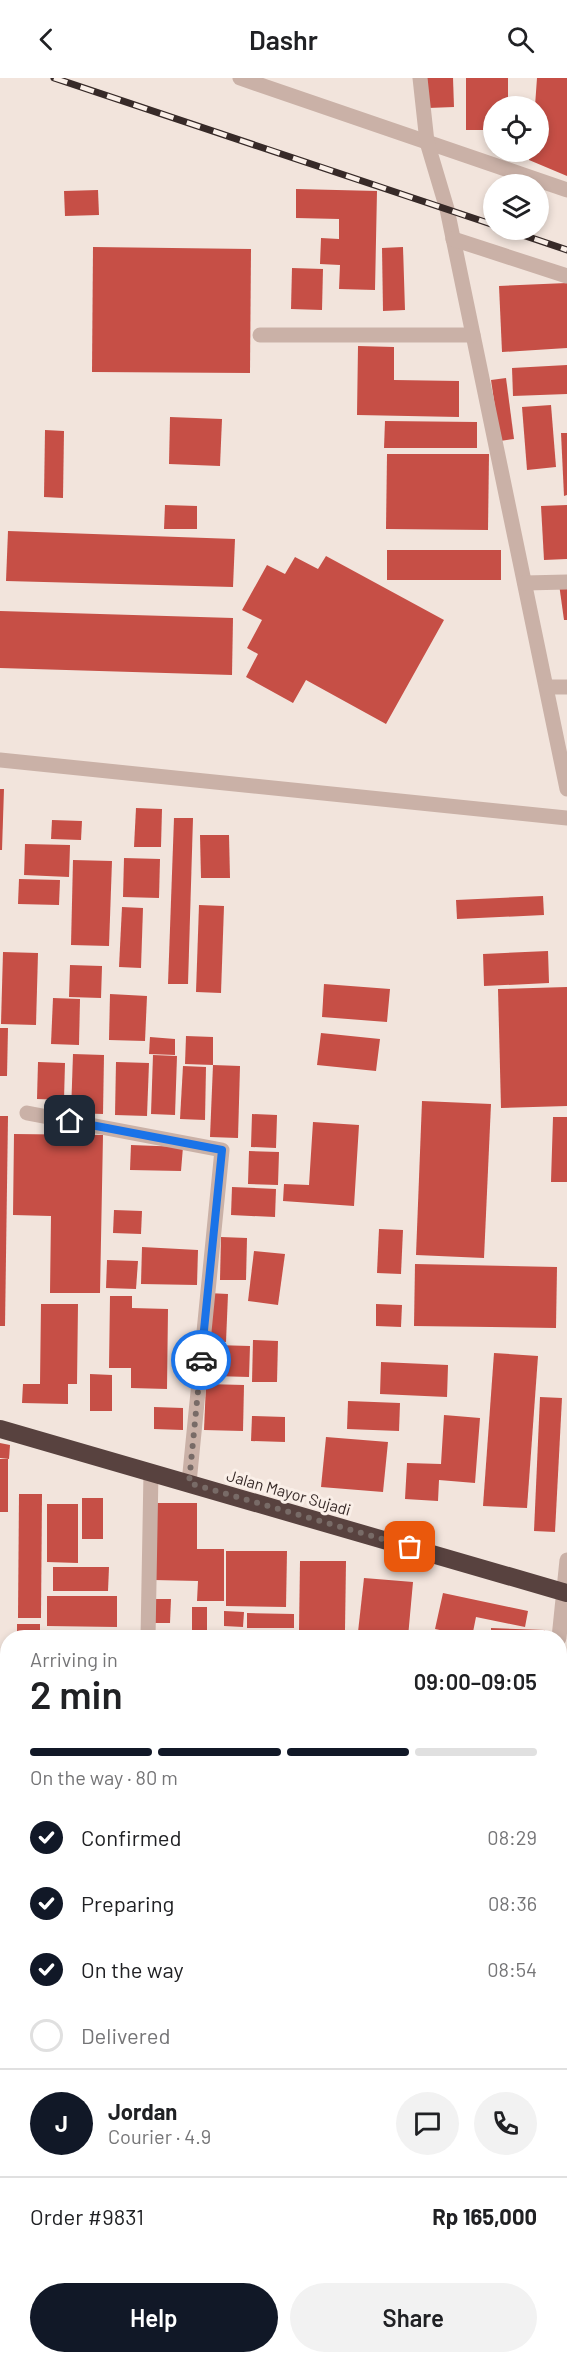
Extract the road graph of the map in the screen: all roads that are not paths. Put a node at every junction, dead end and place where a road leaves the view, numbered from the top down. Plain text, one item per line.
1 (240, 78) edge
2 (420, 78) edge
3 (427, 142) junction
4 (567, 190) edge
5 (453, 239) junction
6 (567, 276) edge
7 (260, 334) dead end
8 (473, 335) junction
9 (567, 582) edge
10 (525, 583) junction
11 (547, 687) junction
12 (567, 687) edge
13 (0, 759) edge
14 (567, 789) edge
15 (567, 818) edge
16 (27, 1113) dead end
17 (0, 1429) edge
18 (151, 1472) junction
19 (189, 1483) junction
20 (567, 1560) edge
21 (565, 1592) edge
22 (148, 1630) edge
23 (561, 1630) edge

1 - 3 street
2 - 3 street
3 - 4 street
3 - 5 street
5 - 6 street
5 - 8 street
7 - 8 street
8 - 10 street
9 - 10 street
10 - 11 street
11 - 12 street
11 - 14 street
13 - 15 street
16 - 19 street
17 - 18 highway, Jalan Mayor Sujadi
18 - 19 highway, Jalan Mayor Sujadi
18 - 22 street
19 - 21 highway, Jalan Mayor Sujadi
20 - 21 street
21 - 23 street

